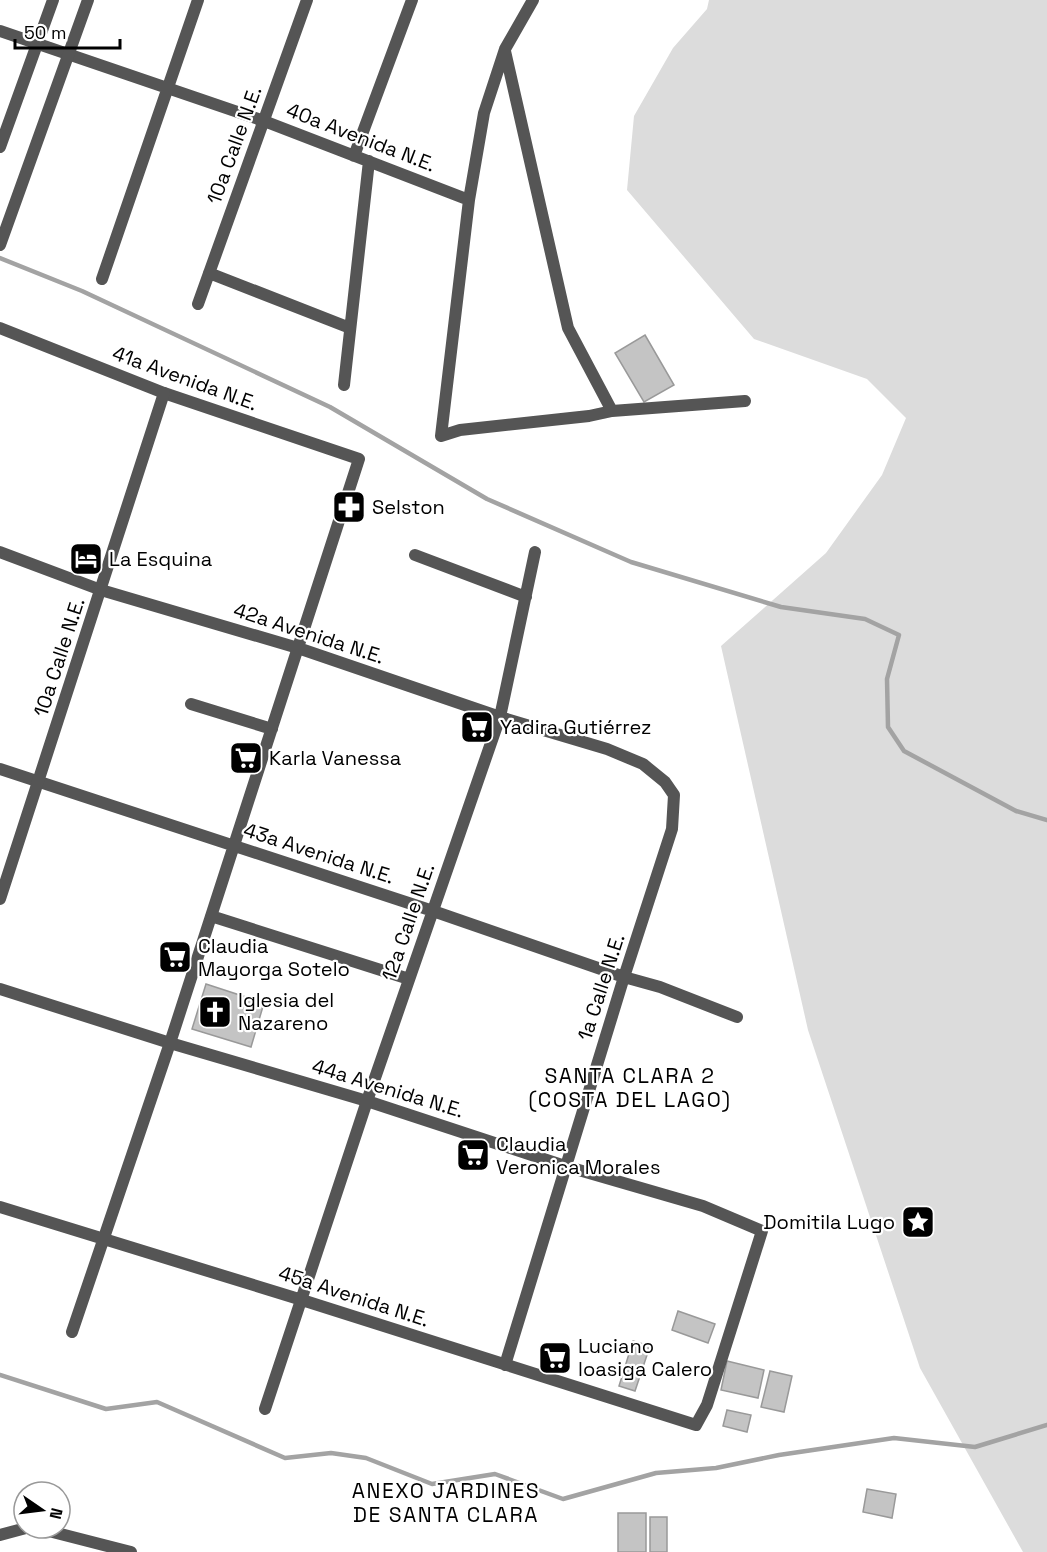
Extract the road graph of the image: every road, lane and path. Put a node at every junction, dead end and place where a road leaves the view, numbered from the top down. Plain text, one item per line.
1 (53, 0) edge
2 (88, 0) edge
3 (198, 0) edge
4 (307, 0) edge
5 (412, 0) edge
6 (533, 0) edge
7 (0, 31) edge
8 (37, 44) junction
9 (505, 50) junction
10 (69, 54) junction
11 (168, 88) junction
12 (264, 121) junction
13 (0, 147) edge
14 (354, 156) junction
15 (369, 161) junction
16 (469, 200) junction
17 (0, 245) edge
18 (209, 273) junction
19 (102, 279) dead end
20 (198, 304) dead end
21 (0, 328) edge
22 (350, 328) junction
23 (344, 385) dead end
24 (164, 393) junction
25 (745, 402) dead end
26 (612, 411) junction
27 (0, 552) edge
28 (535, 552) dead end
29 (415, 555) dead end
30 (101, 590) junction
31 (526, 597) junction
32 (298, 648) junction
33 (191, 704) dead end
34 (500, 717) junction
35 (272, 729) junction
36 (606, 748) joint
37 (0, 769) edge
38 (39, 782) junction
39 (234, 845) junction
40 (0, 898) edge
41 (433, 911) junction
42 (211, 916) junction
43 (624, 977) junction
44 (409, 979) junction
45 (0, 989) edge
46 (737, 1017) dead end
47 (170, 1043) junction
48 (367, 1101) junction
49 (565, 1166) junction
50 (0, 1207) edge
51 (103, 1240) junction
52 (302, 1300) junction
53 (72, 1332) dead end
54 (505, 1365) junction
55 (265, 1409) dead end
56 (696, 1425) joint
57 (72, 1537) edge
58 (131, 1552) edge

1 - 8 street
2 - 10 street
3 - 11 street
4 - 12 street, 10a Calle N.E.
5 - 14 street
6 - 9 street
7 - 8 street, 40a Avenida N.E.
8 - 10 street, 40a Avenida N.E.
8 - 13 street
9 - 16 street
9 - 26 street
10 - 11 street, 40a Avenida N.E.
10 - 17 street
11 - 12 street, 40a Avenida N.E.
11 - 19 street
12 - 14 street, 40a Avenida N.E.
12 - 18 street, 10a Calle N.E.
14 - 15 street, 40a Avenida N.E.
15 - 16 street, 40a Avenida N.E.
15 - 22 street
16 - 26 street
18 - 20 street, 10a Calle N.E.
18 - 22 street
21 - 24 street, 41a Avenida N.E.
22 - 23 street
24 - 30 street, 10a Calle N.E.
24 - 32 street, 41a Avenida N.E.
25 - 26 street
27 - 30 street, 42a Avenida N.E.
28 - 31 street, 12a Calle N.E.
29 - 31 street
30 - 32 street, 42a Avenida N.E.
30 - 38 street, 10a Calle N.E.
31 - 34 street, 12a Calle N.E.
32 - 34 street, 42a Avenida N.E.
32 - 35 street
33 - 35 street
34 - 36 street, 42a Avenida N.E.
34 - 41 street, 12a Calle N.E.
35 - 39 street
36 - 43 street, 1a Calle N.E.
37 - 38 street, 43a Avenida N.E.
38 - 39 street, 43a Avenida N.E.
38 - 40 street, 10a Calle N.E.
39 - 41 street, 43a Avenida N.E.
39 - 42 street
41 - 43 street, 43a Avenida N.E.
41 - 44 street, 12a Calle N.E.
42 - 44 street
42 - 47 street
43 - 46 street, 43a Avenida N.E.
43 - 49 street, 1a Calle N.E.
44 - 48 street, 12a Calle N.E.
45 - 47 street, 44a Avenida N.E.
47 - 48 street, 44a Avenida N.E.
47 - 51 street
48 - 49 street, 44a Avenida N.E.
48 - 52 street, 12a Calle N.E.
49 - 54 street, 1a Calle N.E.
49 - 56 street, 44a Avenida N.E.
50 - 51 street, 45a Avenida N.E.
51 - 52 street, 45a Avenida N.E.
51 - 53 street
52 - 54 street, 45a Avenida N.E.
52 - 55 street, 12a Calle N.E.
54 - 56 street, 45a Avenida N.E.
57 - 58 street

